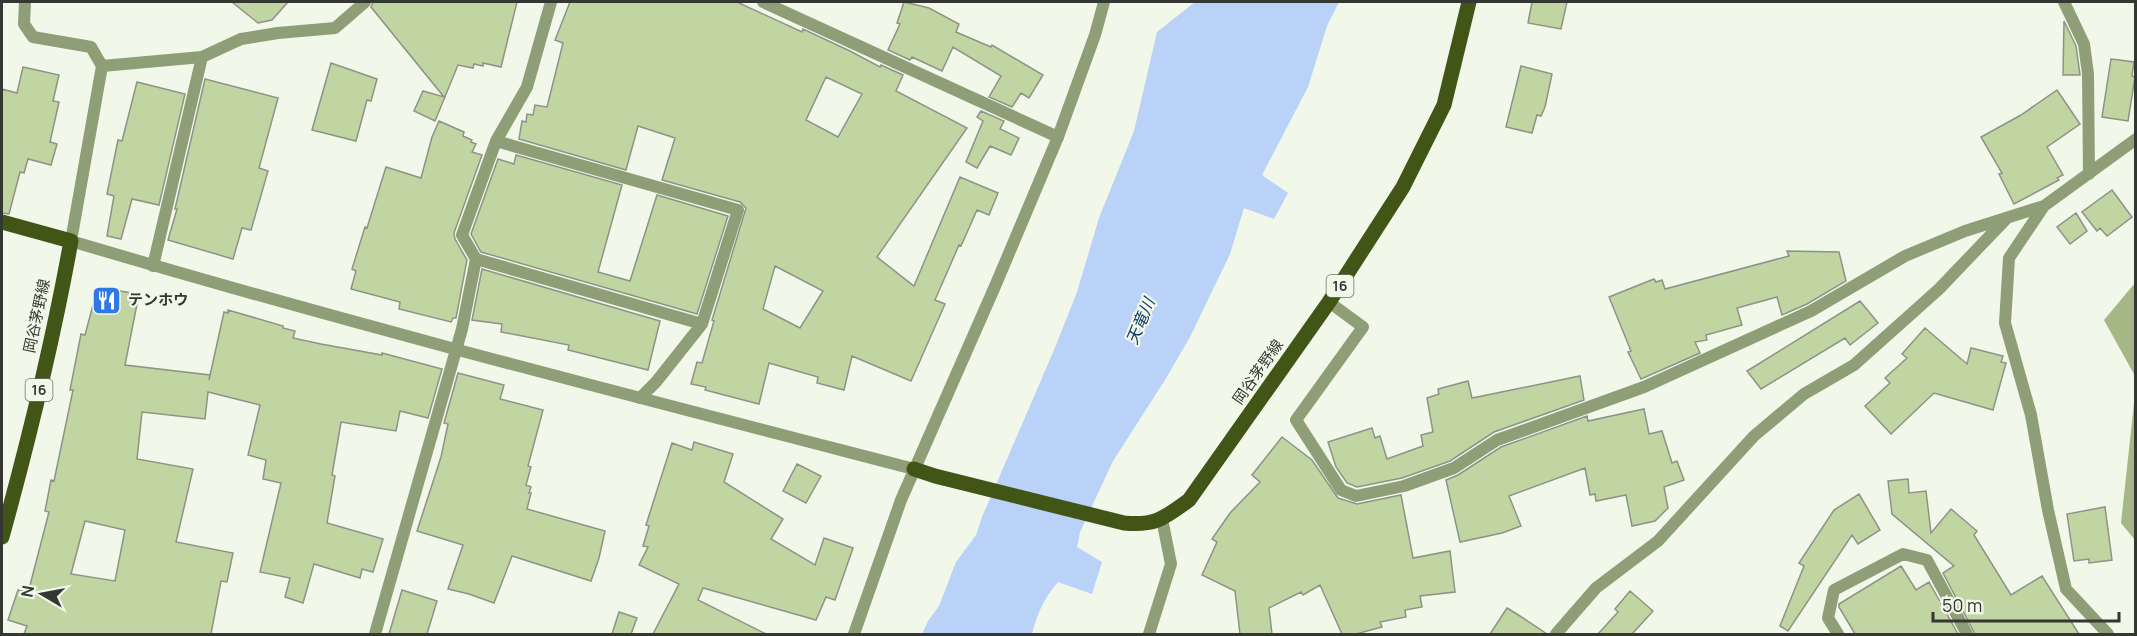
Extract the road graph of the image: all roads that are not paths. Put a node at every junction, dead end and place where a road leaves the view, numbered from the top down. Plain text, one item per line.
1 (25, 2) edge
2 (365, 2) edge
3 (551, 2) edge
4 (763, 2) edge
5 (1104, 2) edge
6 (1469, 2) edge
7 (2064, 2) edge
8 (202, 57) junction
9 (102, 66) junction
10 (1058, 137) junction
11 (2136, 139) edge
12 (496, 141) junction
13 (2089, 174) junction
14 (2044, 206) junction
15 (2009, 216) junction
16 (2, 222) edge
17 (71, 241) junction
18 (476, 258) junction
19 (153, 266) junction
20 (1329, 302) junction
21 (702, 324) junction
22 (456, 348) junction
23 (640, 398) junction
24 (914, 469) junction
25 (1162, 519) junction
26 (2, 537) edge
27 (375, 634) edge
28 (854, 634) edge
29 (1149, 634) edge
30 (1556, 634) edge
31 (1838, 634) edge
32 (1967, 634) edge
33 (2108, 634) edge

1 - 9 street
2 - 8 street
3 - 12 street
4 - 10 street
5 - 10 street
6 - 20 main road, 岡谷茅野線 / 16
7 - 13 street
8 - 9 street
8 - 19 street
9 - 17 street
10 - 24 street
11 - 13 street
12 - 18 street
12 - 21 street
13 - 14 street
14 - 15 street
14 - 33 street
15 - 20 street
15 - 30 street
16 - 17 main road
17 - 19 street
17 - 26 main road, 岡谷茅野線 / 16
18 - 21 street
18 - 22 street
19 - 22 street
20 - 25 main road, 岡谷茅野線 / 16
21 - 23 street
22 - 23 street
22 - 27 street
23 - 24 street
24 - 25 main road, 岡谷茅野線 / 16
24 - 28 street
25 - 29 street
31 - 32 street

